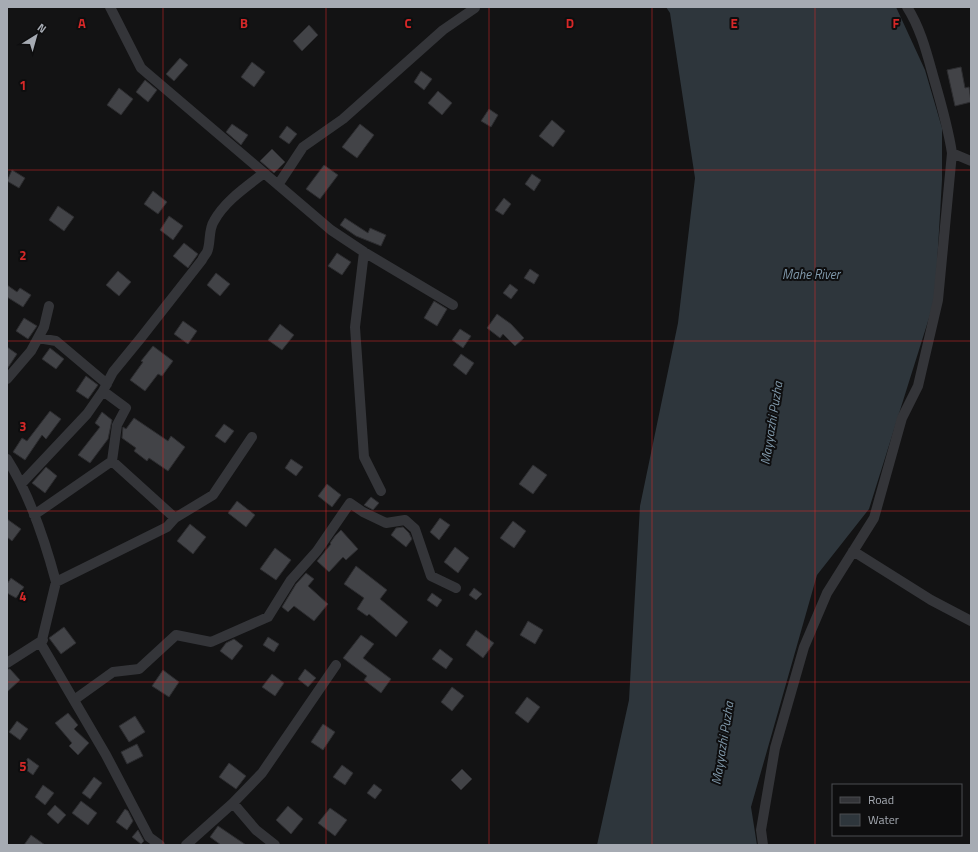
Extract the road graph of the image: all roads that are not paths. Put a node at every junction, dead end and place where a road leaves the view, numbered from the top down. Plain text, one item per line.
1 (110, 7) edge
2 (475, 7) edge
3 (907, 7) edge
4 (952, 153) junction
5 (971, 161) edge
6 (264, 173) junction
7 (278, 185) junction
8 (364, 252) junction
9 (453, 305) dead end
10 (49, 306) dead end
11 (38, 338) junction
12 (8, 377) edge
13 (105, 387) junction
14 (252, 437) dead end
15 (7, 459) edge
16 (112, 461) junction
17 (21, 484) junction
18 (381, 491) dead end
19 (34, 515) junction
20 (176, 518) junction
21 (854, 551) junction
22 (56, 582) junction
23 (456, 588) dead end
24 (971, 622) edge
25 (42, 640) junction
26 (7, 663) edge
27 (336, 665) dead end
28 (74, 700) junction
29 (233, 803) junction
30 (160, 845) edge
31 (186, 845) edge
32 (275, 845) edge
33 (763, 845) edge

1 - 6 street
2 - 7 street
3 - 4 street
4 - 5 street
4 - 21 street
6 - 7 street
6 - 13 street
7 - 8 street
8 - 9 street
8 - 18 street
10 - 11 street
11 - 12 street
11 - 13 street
13 - 16 street
13 - 17 street
14 - 20 street
15 - 17 street
16 - 19 street
16 - 20 street
17 - 19 street
19 - 22 street
20 - 22 street
21 - 24 street
21 - 33 street
22 - 25 street
23 - 28 street
25 - 26 street
25 - 28 street
27 - 29 street
28 - 30 street
29 - 31 street
29 - 32 street

